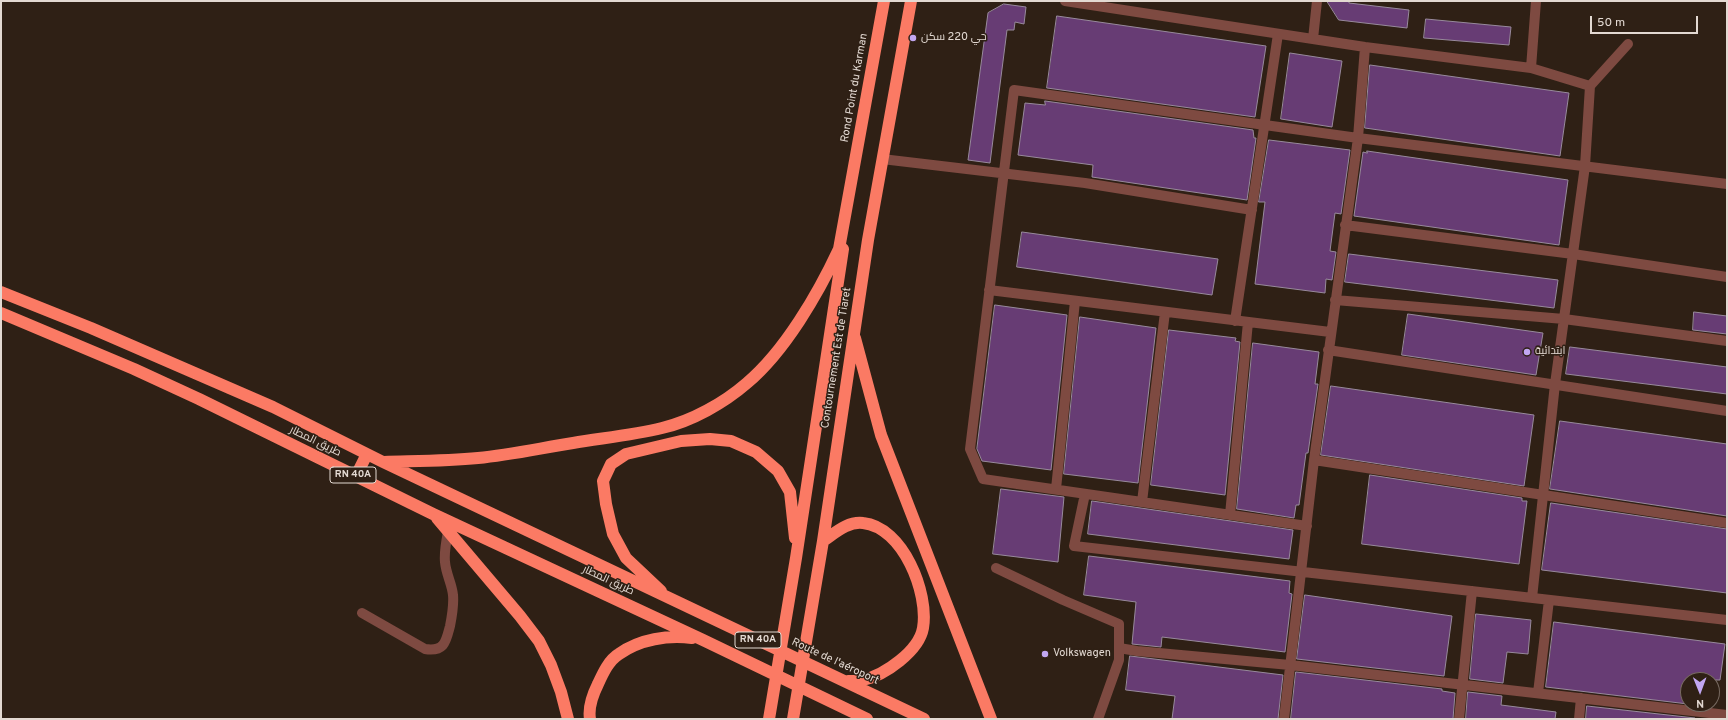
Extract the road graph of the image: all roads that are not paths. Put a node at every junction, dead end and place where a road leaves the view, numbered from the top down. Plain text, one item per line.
1 (884, 1) edge
2 (911, 1) edge
3 (1065, 1) edge
4 (1317, 1) edge
5 (1536, 1) edge
6 (1278, 34) junction
7 (1313, 39) junction
8 (1628, 44) dead end
9 (1365, 47) junction
10 (1531, 68) junction
11 (1590, 86) junction
12 (1265, 125) junction
13 (1358, 138) junction
14 (882, 159) junction
15 (1586, 166) junction
16 (1004, 174) junction
17 (852, 180) junction
18 (1727, 184) edge
19 (1252, 210) junction
20 (1345, 225) junction
21 (1573, 254) junction
22 (1727, 277) edge
23 (990, 290) junction
24 (1, 292) edge
25 (1335, 300) junction
26 (1075, 301) junction
27 (1165, 312) junction
28 (1, 313) edge
29 (1564, 319) junction
30 (1235, 320) junction
31 (1248, 322) junction
32 (854, 332) junction
33 (1330, 332) junction
34 (1727, 341) edge
35 (1328, 350) junction
36 (1555, 384) junction
37 (1727, 410) edge
38 (367, 454) junction
39 (1314, 460) junction
40 (383, 462) junction
41 (356, 476) junction
42 (1056, 489) junction
43 (1085, 494) junction
44 (1543, 494) junction
45 (1142, 502) junction
46 (433, 514) junction
47 (1230, 515) junction
48 (1727, 523) edge
49 (1306, 526) junction
50 (448, 532) junction
51 (822, 541) junction
52 (796, 558) junction
53 (996, 568) dead end
54 (1301, 572) junction
55 (1472, 591) junction
56 (1532, 598) junction
57 (670, 599) junction
58 (1549, 600) junction
59 (362, 613) dead end
60 (1727, 620) edge
61 (703, 640) junction
62 (1119, 648) junction
63 (1290, 665) junction
64 (847, 682) junction
65 (1462, 684) junction
66 (1538, 693) junction
67 (1581, 698) junction
68 (1674, 714) edge
69 (769, 715) edge
70 (1727, 715) edge
71 (568, 719) edge
72 (590, 719) edge
73 (793, 719) edge
74 (867, 719) edge
75 (924, 719) edge
76 (991, 719) edge
77 (1098, 719) edge
78 (1284, 719) edge
79 (1459, 719) edge
80 (1579, 719) edge

1 - 17 highway, Rond Point du Karman
2 - 14 highway, Contournement Est de Tiaret
3 - 6 street
4 - 7 street
5 - 10 street
6 - 7 street
6 - 12 street
7 - 9 street
8 - 11 street
9 - 10 street
9 - 13 street
10 - 11 street
11 - 15 street
12 - 13 street
12 - 16 street
12 - 19 street
13 - 15 street
13 - 20 street
14 - 16 street
14 - 32 highway, Contournement Est de Tiaret
15 - 18 street
15 - 21 street
16 - 19 street
16 - 23 street
17 - 40 highway
17 - 52 highway, Contournement Est de Tiaret
19 - 30 street
20 - 21 street
20 - 25 street
21 - 22 street
21 - 29 street
23 - 26 street
23 - 42 street
24 - 38 highway, طريق المطار / RN 40A
25 - 29 street
25 - 33 street
26 - 27 street
26 - 42 street
27 - 30 street
27 - 45 street
28 - 41 highway, طريق المطار / RN 40A
29 - 34 street
29 - 36 street
30 - 31 street
31 - 33 street
31 - 47 street
32 - 51 highway, Contournement Est de Tiaret
32 - 76 highway
33 - 35 street
35 - 36 street
35 - 39 street
36 - 37 street
36 - 44 street
38 - 40 highway, طريق المطار / RN 40A
38 - 41 highway
39 - 44 street
39 - 49 street
40 - 57 highway, طريق المطار / RN 40A
41 - 46 highway, طريق المطار / RN 40A
42 - 43 street
43 - 45 street
43 - 54 street
44 - 48 street
44 - 56 street
45 - 47 street
46 - 50 highway
46 - 61 highway, طريق المطار / RN 40A
47 - 49 street
49 - 54 street
50 - 59 street
50 - 71 highway
51 - 64 highway
51 - 73 highway, Contournement Est de Tiaret
52 - 57 highway
52 - 69 highway, Contournement Est de Tiaret
53 - 62 street
54 - 55 street
54 - 63 street
55 - 56 street
55 - 65 street
56 - 58 street
57 - 64 highway, Route de l'aéroport / RN 40A
58 - 60 street
58 - 66 street
61 - 72 highway
61 - 74 highway, RN 40A
62 - 63 street
62 - 77 street
63 - 65 street
63 - 78 street
64 - 75 highway, Route de l'aéroport / RN 40A
65 - 66 street
65 - 79 street
66 - 67 street
67 - 68 street
67 - 80 street
68 - 70 street

